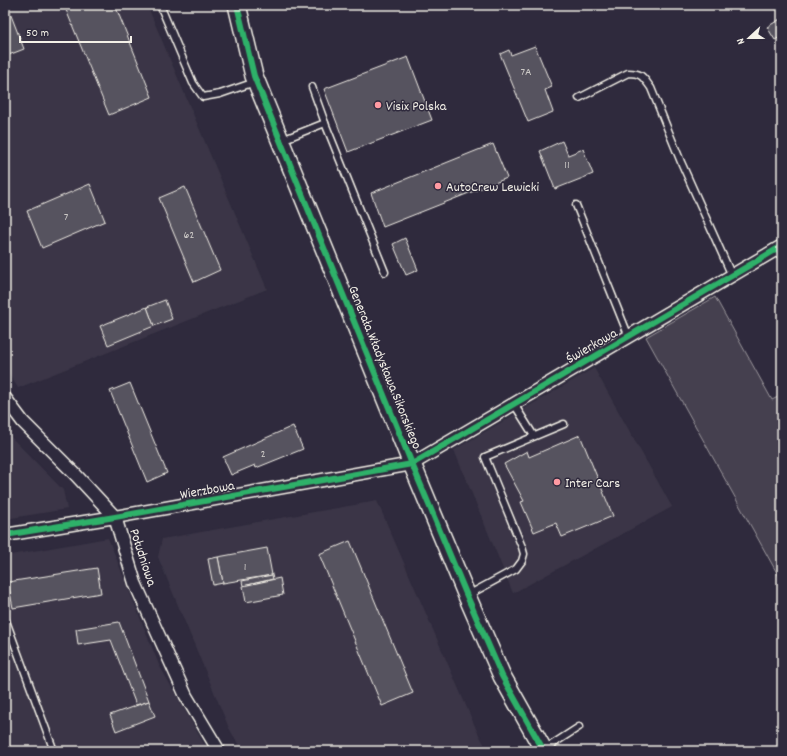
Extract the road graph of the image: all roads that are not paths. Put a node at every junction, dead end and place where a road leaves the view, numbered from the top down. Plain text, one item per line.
1 (160, 5) edge
2 (238, 5) edge
3 (257, 81) junction
4 (312, 87) dead end
5 (579, 98) dead end
6 (325, 123) junction
7 (280, 141) junction
8 (576, 205) dead end
9 (782, 246) edge
10 (385, 272) dead end
11 (732, 276) junction
12 (629, 337) junction
13 (5, 398) edge
14 (514, 404) junction
15 (564, 424) dead end
16 (534, 436) junction
17 (412, 464) junction
18 (115, 517) junction
19 (5, 535) edge
20 (467, 596) junction
21 (5, 618) edge
22 (579, 728) dead end
23 (544, 750) edge
24 (54, 751) edge
25 (219, 751) edge

1 - 3 lane
2 - 3 street, Generała Władysława Sikorskiego
3 - 7 street, Generała Władysława Sikorskiego
4 - 6 lane
5 - 11 lane
6 - 7 lane
6 - 10 lane
7 - 17 street, Generała Władysława Sikorskiego
8 - 12 lane
9 - 11 street, Świerkowa
11 - 12 street, Świerkowa
12 - 14 street, Świerkowa
13 - 18 street, Południowa
14 - 16 lane
14 - 17 street, Świerkowa
15 - 16 lane
16 - 20 lane
17 - 18 street, Wierzbowa
17 - 20 street, Generała Władysława Sikorskiego
18 - 19 street, Wierzbowa
18 - 25 street, Południowa
20 - 23 street, Generała Władysława Sikorskiego
21 - 24 lane
22 - 23 lane

